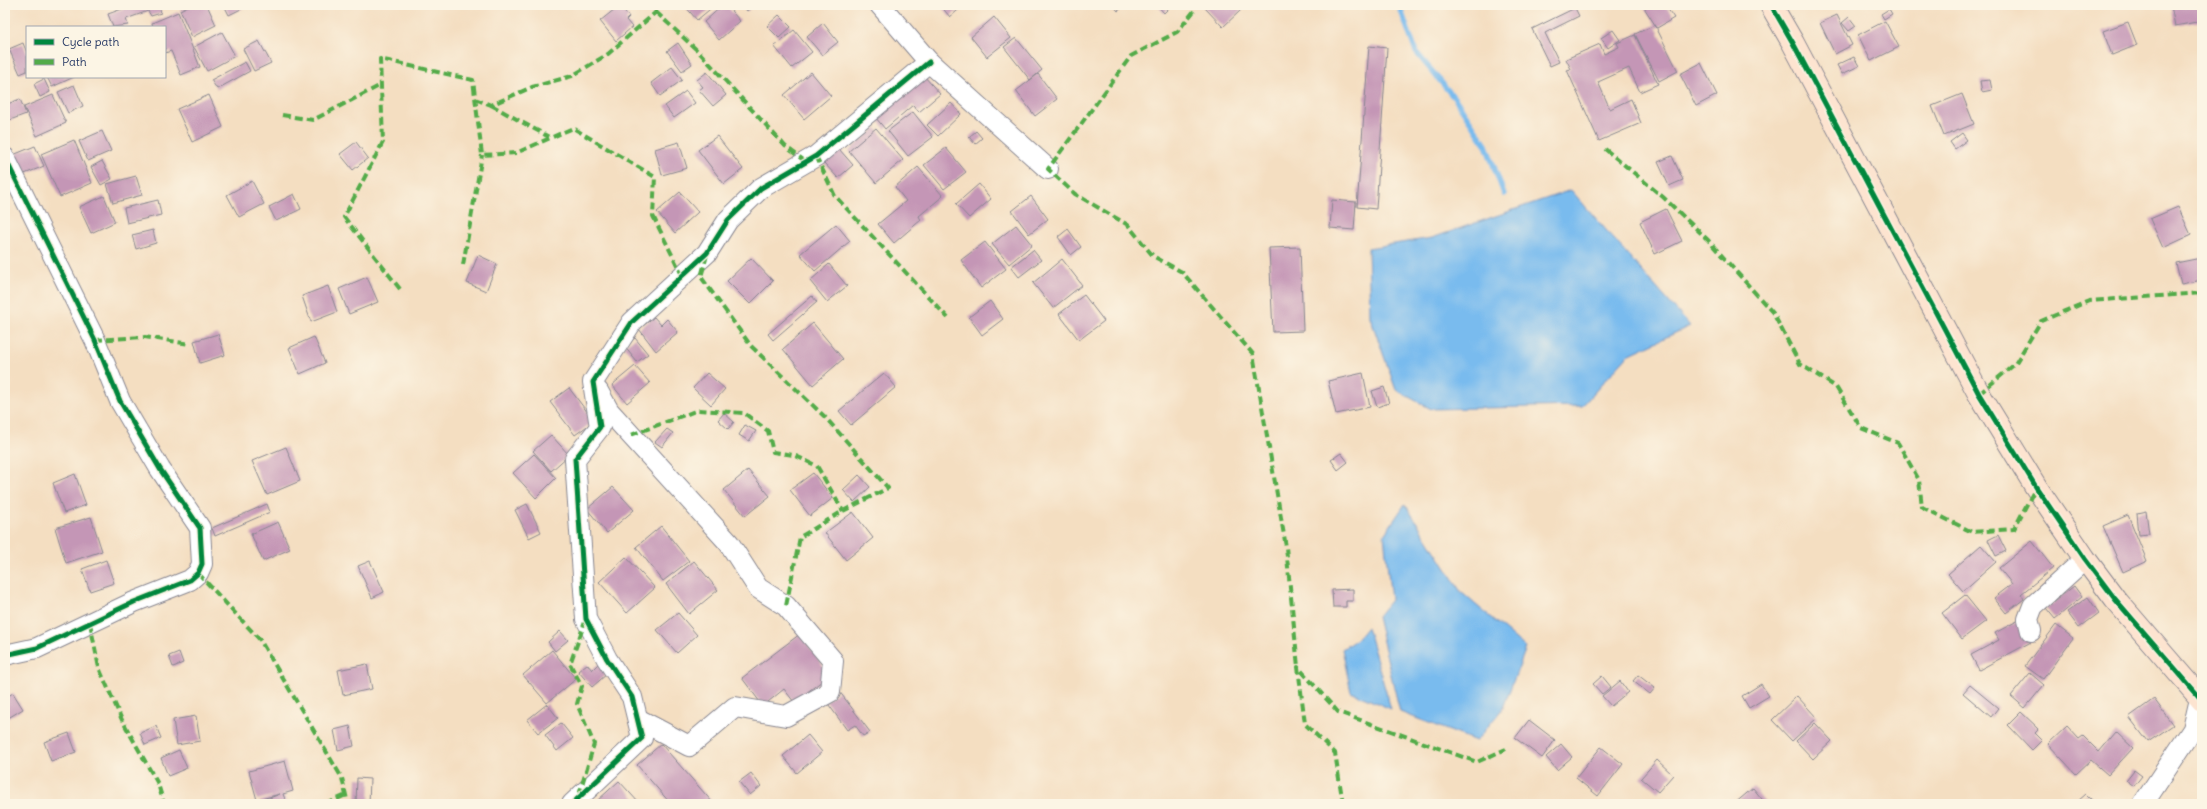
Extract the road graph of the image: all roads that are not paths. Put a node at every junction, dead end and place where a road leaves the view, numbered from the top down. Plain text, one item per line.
1 (880, 5) edge
2 (1771, 5) edge
3 (929, 62) junction
4 (5, 158) edge
5 (1048, 169) dead end
6 (593, 382) junction
7 (2085, 559) junction
8 (2031, 631) dead end
9 (5, 655) edge
10 (2201, 699) edge
11 (638, 719) junction
12 (572, 804) edge
13 (2143, 804) edge

1 - 3 street
2 - 7 street
3 - 5 street
3 - 6 street
4 - 9 street
6 - 11 street
6 - 11 street
7 - 8 street
7 - 10 street
10 - 13 street
11 - 12 street

